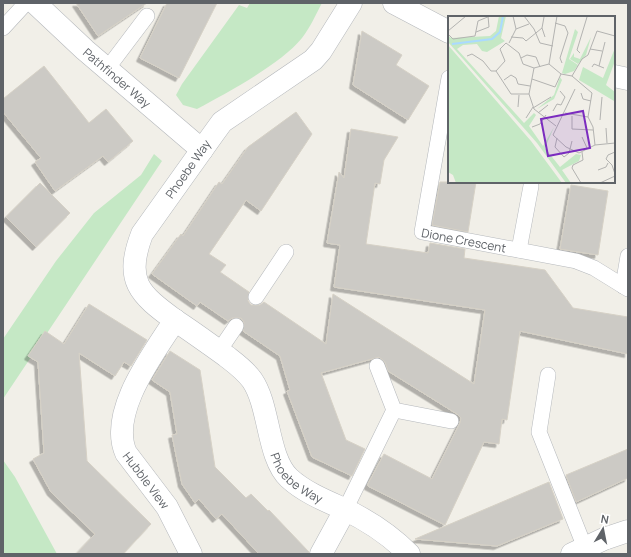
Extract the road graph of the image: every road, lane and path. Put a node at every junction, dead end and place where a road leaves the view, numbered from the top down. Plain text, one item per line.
1 (26, 3) edge
2 (35, 3) edge
3 (351, 3) edge
4 (394, 3) edge
5 (147, 16) dead end
6 (3, 28) edge
7 (448, 31) edge
8 (107, 69) junction
9 (615, 76) edge
10 (628, 80) edge
11 (448, 84) edge
12 (202, 150) junction
13 (531, 186) dead end
14 (520, 250) junction
15 (286, 252) dead end
16 (628, 256) edge
17 (625, 288) edge
18 (256, 297) dead end
19 (175, 320) junction
20 (236, 326) dead end
21 (219, 351) junction
22 (376, 366) dead end
23 (548, 376) dead end
24 (394, 410) junction
25 (451, 422) dead end
26 (345, 510) junction
27 (628, 531) edge
28 (578, 551) edge
29 (191, 554) edge
30 (321, 554) edge
31 (408, 554) edge

1 - 6 lane
2 - 8 street, Pathfinder Way
3 - 12 street, Phoebe Way
4 - 7 street
5 - 8 lane
8 - 12 street, Pathfinder Way
9 - 10 street
11 - 14 lane, Dione Crescent
12 - 19 street, Phoebe Way
13 - 14 lane, Dione Crescent
14 - 17 lane, Dione Crescent
15 - 18 lane
16 - 17 lane, Dione Crescent
19 - 21 street, Phoebe Way
19 - 29 street, Hubble View
20 - 21 lane
21 - 26 street, Phoebe Way
22 - 24 lane
23 - 28 lane
24 - 25 lane
24 - 26 lane
26 - 30 street
26 - 31 street, Phoebe Way
27 - 28 street

